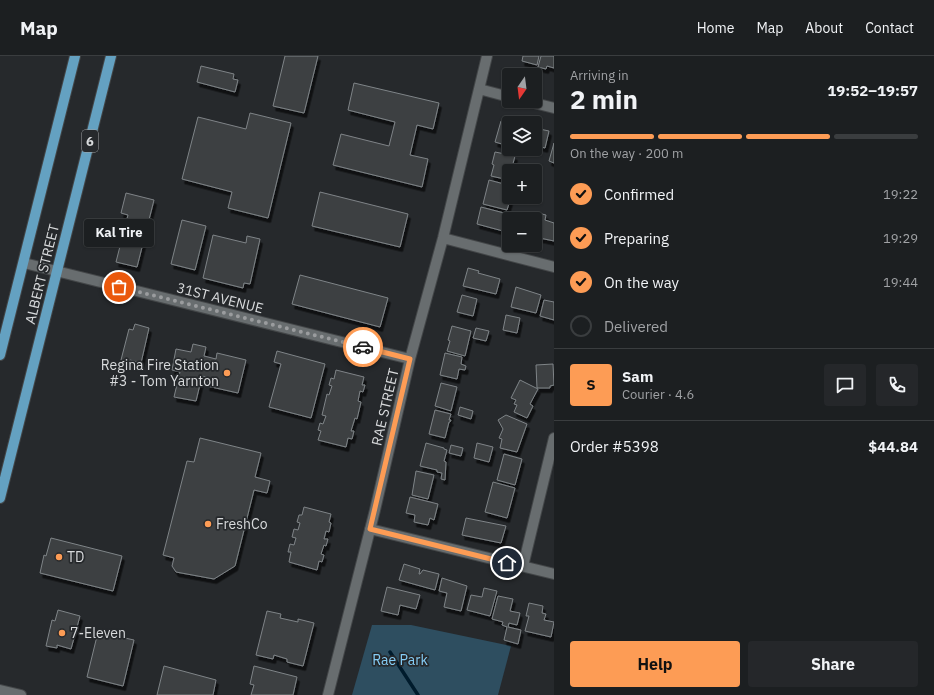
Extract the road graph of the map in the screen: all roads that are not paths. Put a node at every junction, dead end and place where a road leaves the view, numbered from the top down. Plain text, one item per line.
1 (75, 56) edge
2 (111, 56) edge
3 (487, 56) edge
4 (478, 89) junction
5 (502, 95) edge
6 (542, 105) edge
7 (554, 108) edge
8 (443, 238) junction
9 (24, 263) junction
10 (554, 267) edge
11 (58, 272) junction
12 (0, 355) edge
13 (410, 359) junction
14 (554, 438) edge
15 (0, 498) edge
16 (370, 529) junction
17 (523, 566) junction
18 (554, 574) edge
19 (0, 690) edge
20 (21, 695) edge
21 (328, 695) edge

1 - 9 main road, ALBERT STREET
2 - 11 main road, ALBERT STREET / 6
3 - 4 street, RAE STREET
4 - 5 street
4 - 8 street, RAE STREET
6 - 7 street
8 - 10 street
8 - 13 street, RAE STREET
9 - 11 street, 31ST AVENUE
9 - 12 main road, ALBERT STREET
11 - 13 street, 31ST AVENUE
11 - 15 main road, ALBERT STREET / 6
13 - 16 street, RAE STREET
14 - 17 street
16 - 17 street
16 - 21 street, RAE STREET
17 - 18 street
19 - 20 street

